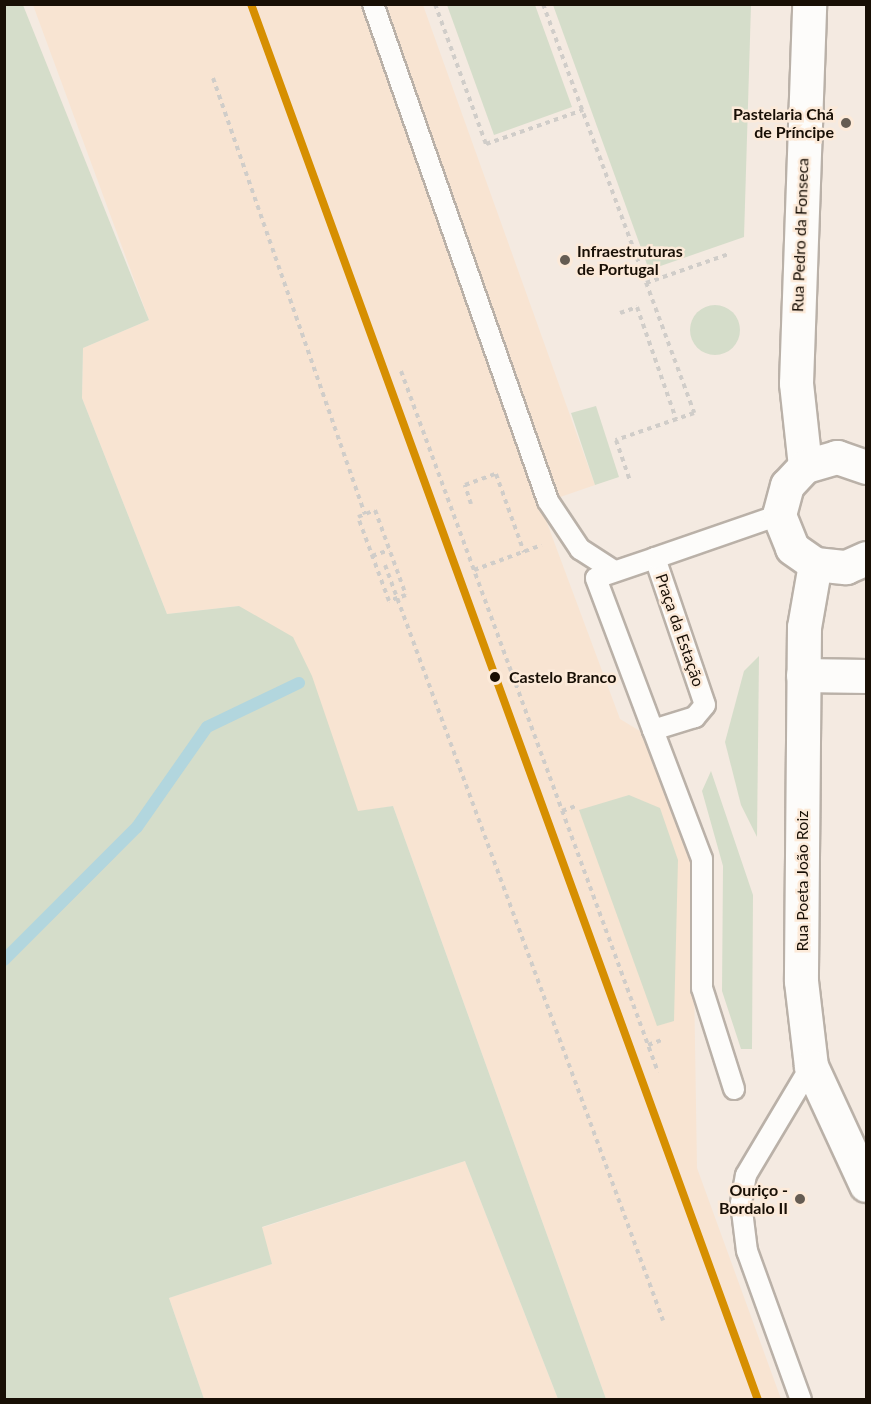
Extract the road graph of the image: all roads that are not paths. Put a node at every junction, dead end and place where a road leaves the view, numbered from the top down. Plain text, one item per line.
1 (373, 4) edge
2 (809, 4) edge
3 (805, 466) junction
4 (867, 467) edge
5 (779, 515) junction
6 (655, 558) junction
7 (867, 558) edge
8 (815, 564) junction
9 (614, 571) junction
10 (803, 675) junction
11 (867, 676) edge
12 (653, 730) junction
13 (811, 1066) junction
14 (734, 1089) dead end
15 (867, 1185) edge
16 (801, 1400) edge

1 - 9 lane
2 - 3 main road, Rua Pedro da Fonseca
3 - 4 main road
3 - 5 main road
5 - 6 lane, Praça da Estação
5 - 8 main road
6 - 9 lane, Praça da Estação
6 - 12 lane, Praça da Estação
7 - 8 main road
8 - 10 main road, Rua Poeta João Roiz
9 - 12 lane
10 - 11 main road
10 - 13 main road, Rua Poeta João Roiz
12 - 14 lane
13 - 15 main road, Rua Poeta João Roiz
13 - 16 lane

